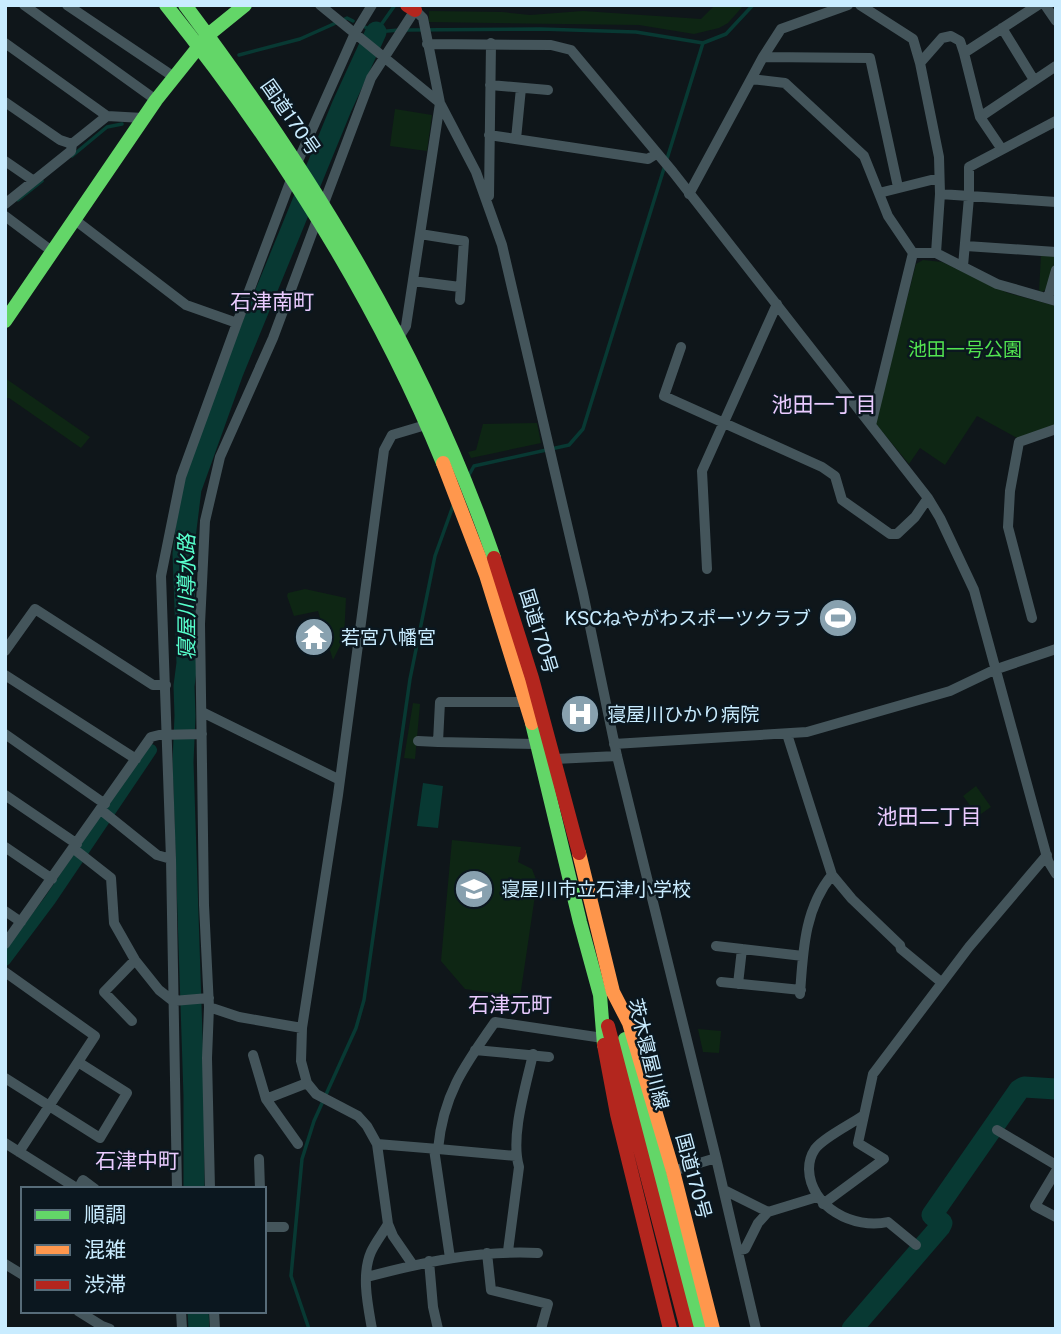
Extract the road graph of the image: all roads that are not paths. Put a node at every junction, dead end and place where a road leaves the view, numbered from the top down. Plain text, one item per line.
1 (24, 5) edge
2 (67, 5) edge
3 (166, 5) edge
4 (186, 5) edge
5 (245, 5) edge
6 (320, 5) edge
7 (372, 5) edge
8 (848, 5) edge
9 (860, 5) edge
10 (1015, 5) edge
11 (1038, 5) edge
12 (1045, 5) edge
13 (410, 11) edge
14 (1022, 16) junction
15 (1056, 21) edge
16 (1002, 28) junction
17 (354, 32) junction
18 (204, 41) junction
19 (427, 42) junction
20 (5, 43) edge
21 (491, 43) junction
22 (964, 52) junction
23 (383, 54) junction
24 (763, 57) junction
25 (920, 63) junction
26 (1056, 66) edge
27 (174, 78) junction
28 (751, 79) junction
29 (1034, 80) junction
30 (490, 85) junction
31 (521, 88) junction
32 (548, 90) dead end
33 (156, 100) junction
34 (5, 102) edge
35 (440, 103) junction
36 (107, 116) junction
37 (980, 117) junction
38 (143, 118) junction
39 (1056, 121) edge
40 (489, 135) junction
41 (516, 139) junction
42 (72, 144) junction
43 (1001, 148) junction
44 (657, 155) junction
45 (5, 162) edge
46 (297, 172) junction
47 (939, 178) junction
48 (34, 181) junction
49 (898, 187) junction
50 (879, 193) junction
51 (689, 194) junction
52 (940, 194) junction
53 (969, 197) junction
54 (1056, 202) edge
55 (489, 204) junction
56 (5, 205) edge
57 (320, 208) junction
58 (5, 216) edge
59 (75, 220) junction
60 (420, 234) junction
61 (966, 246) junction
62 (53, 252) junction
63 (1056, 252) edge
64 (913, 253) junction
65 (936, 253) junction
66 (963, 266) junction
67 (1056, 270) edge
68 (413, 281) junction
69 (460, 288) junction
70 (460, 300) dead end
71 (1052, 300) edge
72 (777, 304) junction
73 (5, 321) edge
74 (237, 323) junction
75 (394, 342) junction
76 (681, 347) dead end
77 (724, 423) junction
78 (432, 424) junction
79 (871, 425) junction
80 (1056, 429) edge
81 (928, 498) junction
82 (707, 569) dead end
83 (1032, 618) dead end
84 (1056, 649) edge
85 (5, 651) edge
86 (994, 670) junction
87 (5, 675) edge
88 (166, 685) junction
89 (526, 702) junction
90 (202, 712) junction
91 (5, 734) edge
92 (168, 734) junction
93 (201, 734) junction
94 (787, 734) junction
95 (418, 741) dead end
96 (438, 742) junction
97 (537, 744) junction
98 (614, 744) junction
99 (617, 756) junction
100 (136, 759) junction
101 (555, 759) junction
102 (340, 780) junction
103 (5, 795) edge
104 (105, 811) junction
105 (75, 846) junction
106 (5, 847) edge
107 (1050, 858) edge
108 (171, 859) junction
109 (1056, 874) edge
110 (832, 875) junction
111 (52, 879) junction
112 (5, 911) edge
113 (21, 922) junction
114 (5, 944) edge
115 (716, 946) dead end
116 (743, 949) junction
117 (803, 956) junction
118 (135, 960) junction
119 (5, 972) edge
120 (721, 982) dead end
121 (942, 982) junction
122 (738, 984) junction
123 (607, 993) junction
124 (176, 1000) junction
125 (207, 1001) junction
126 (132, 1021) dead end
127 (302, 1028) junction
128 (603, 1038) junction
129 (475, 1050) junction
130 (533, 1054) junction
131 (253, 1055) dead end
132 (549, 1057) dead end
133 (78, 1062) junction
134 (5, 1078) edge
135 (307, 1083) junction
136 (266, 1099) junction
137 (50, 1105) junction
138 (864, 1115) junction
139 (997, 1130) dead end
140 (5, 1143) edge
141 (298, 1144) dead end
142 (377, 1144) junction
143 (436, 1149) junction
144 (19, 1152) junction
145 (516, 1156) junction
146 (259, 1158) dead end
147 (716, 1158) junction
148 (1056, 1165) edge
149 (673, 1171) junction
150 (1056, 1171) edge
151 (75, 1187) edge
152 (79, 1187) edge
153 (92, 1187) edge
154 (177, 1187) edge
155 (210, 1187) edge
156 (260, 1187) edge
157 (724, 1190) junction
158 (820, 1200) junction
159 (768, 1212) junction
160 (1056, 1217) edge
161 (388, 1224) junction
162 (266, 1227) edge
163 (284, 1227) dead end
164 (916, 1245) dead end
165 (738, 1250) junction
166 (508, 1251) junction
167 (487, 1253) junction
168 (538, 1254) dead end
169 (450, 1258) junction
170 (429, 1261) junction
171 (676, 1263) junction
172 (5, 1264) edge
173 (412, 1265) junction
174 (21, 1272) edge
175 (367, 1277) junction
176 (81, 1313) edge
177 (110, 1329) edge
178 (372, 1329) edge
179 (438, 1329) edge
180 (541, 1329) edge
181 (670, 1329) edge
182 (687, 1329) edge
183 (700, 1329) edge
184 (713, 1329) edge
185 (756, 1329) edge

1 - 33 street
2 - 27 street
3 - 18 main road, 国道170号
4 - 18 main road, 国道170号
5 - 18 main road
6 - 17 street
7 - 17 street
8 - 24 street
9 - 25 street
10 - 14 street
11 - 14 street
12 - 15 street
13 - 19 street
13 - 23 street
14 - 16 street
16 - 22 street
16 - 29 street
17 - 23 street
17 - 46 street
18 - 27 main road
18 - 46 main road, 国道170号
19 - 21 street
19 - 35 street
20 - 36 street
21 - 30 street
21 - 44 street
22 - 25 street
22 - 37 street
23 - 35 street
23 - 57 street
24 - 28 street
24 - 49 street
25 - 47 street
26 - 29 street
27 - 33 main road
28 - 50 street
28 - 51 street
29 - 37 street
30 - 31 street
30 - 40 street
31 - 32 street
31 - 41 street
33 - 38 main road
34 - 42 street
35 - 55 street
35 - 60 street
36 - 38 street
36 - 42 street
37 - 43 street
38 - 59 main road
39 - 43 street
40 - 41 street
40 - 55 street
41 - 44 street
42 - 48 street
43 - 53 street
44 - 51 street
45 - 48 street
46 - 57 main road, 国道170号
46 - 74 street
47 - 49 street
47 - 52 street
48 - 56 street
49 - 50 street
50 - 64 street
51 - 72 street
52 - 53 street
52 - 65 street
53 - 54 street
53 - 61 street
55 - 98 street
57 - 75 main road, 国道170号
57 - 90 street
58 - 62 street
59 - 62 main road
59 - 74 street
60 - 68 street
60 - 69 street
61 - 63 street
61 - 66 street
62 - 73 main road
64 - 65 street
64 - 79 street
65 - 66 street
66 - 71 street
67 - 71 street
68 - 69 street
68 - 75 street
69 - 70 street
72 - 77 street
72 - 79 street
74 - 88 street
75 - 78 main road, 国道170号
76 - 77 street
77 - 81 street
77 - 82 street
78 - 89 main road, 国道170号
78 - 101 main road, 国道170号
78 - 102 street
79 - 81 street
80 - 83 street
81 - 86 street
84 - 86 street
85 - 88 street
86 - 94 street
86 - 107 street
87 - 100 street
88 - 92 street
89 - 96 street
89 - 97 main road, 国道170号
90 - 93 street
90 - 102 street
91 - 104 street
92 - 93 street
92 - 100 street
92 - 108 street
93 - 125 street
94 - 98 street
94 - 110 street
95 - 96 street
96 - 97 street
97 - 123 main road, 国道170号
98 - 99 street
99 - 101 street
99 - 147 street
100 - 104 street
101 - 123 main road, 国道170号
102 - 127 street
103 - 105 street
104 - 105 street
104 - 108 street
105 - 111 street
105 - 118 street
106 - 111 street
107 - 109 street
107 - 121 street
108 - 124 street
110 - 117 street
110 - 121 street
111 - 113 street
112 - 113 street
113 - 114 street
115 - 116 street
116 - 117 street
116 - 122 street
117 - 122 street
118 - 124 street
118 - 126 street
119 - 133 street
120 - 122 street
121 - 138 street
123 - 128 main road, 国道170号
123 - 149 main road, 国道170号
123 - 171 main road, 茨木寝屋川線
124 - 125 street
124 - 154 street
125 - 127 street
125 - 155 street
127 - 135 street
128 - 129 street
128 - 181 main road, 国道170号
129 - 130 street
129 - 143 street
130 - 132 street
130 - 145 street
131 - 136 street
133 - 137 street
133 - 137 street
134 - 137 street
135 - 136 street
135 - 142 street
136 - 141 street
137 - 144 street
138 - 158 street
138 - 158 street
139 - 148 street
140 - 144 street
142 - 143 street
142 - 161 street
143 - 145 street
143 - 169 street
144 - 151 street
145 - 166 street
146 - 156 street
147 - 149 street
147 - 157 street
149 - 184 main road, 国道170号
150 - 160 street
152 - 153 street
157 - 159 street
157 - 165 street
158 - 159 street
158 - 164 street
159 - 165 street
161 - 173 street
161 - 175 street
162 - 163 street
165 - 185 street
166 - 167 street
166 - 168 street
167 - 169 street
167 - 180 street
169 - 170 street
170 - 173 street
170 - 179 street
171 - 182 main road, 茨木寝屋川線
171 - 183 main road, 茨木寝屋川線
172 - 174 street
173 - 175 street
175 - 178 street
176 - 177 street

